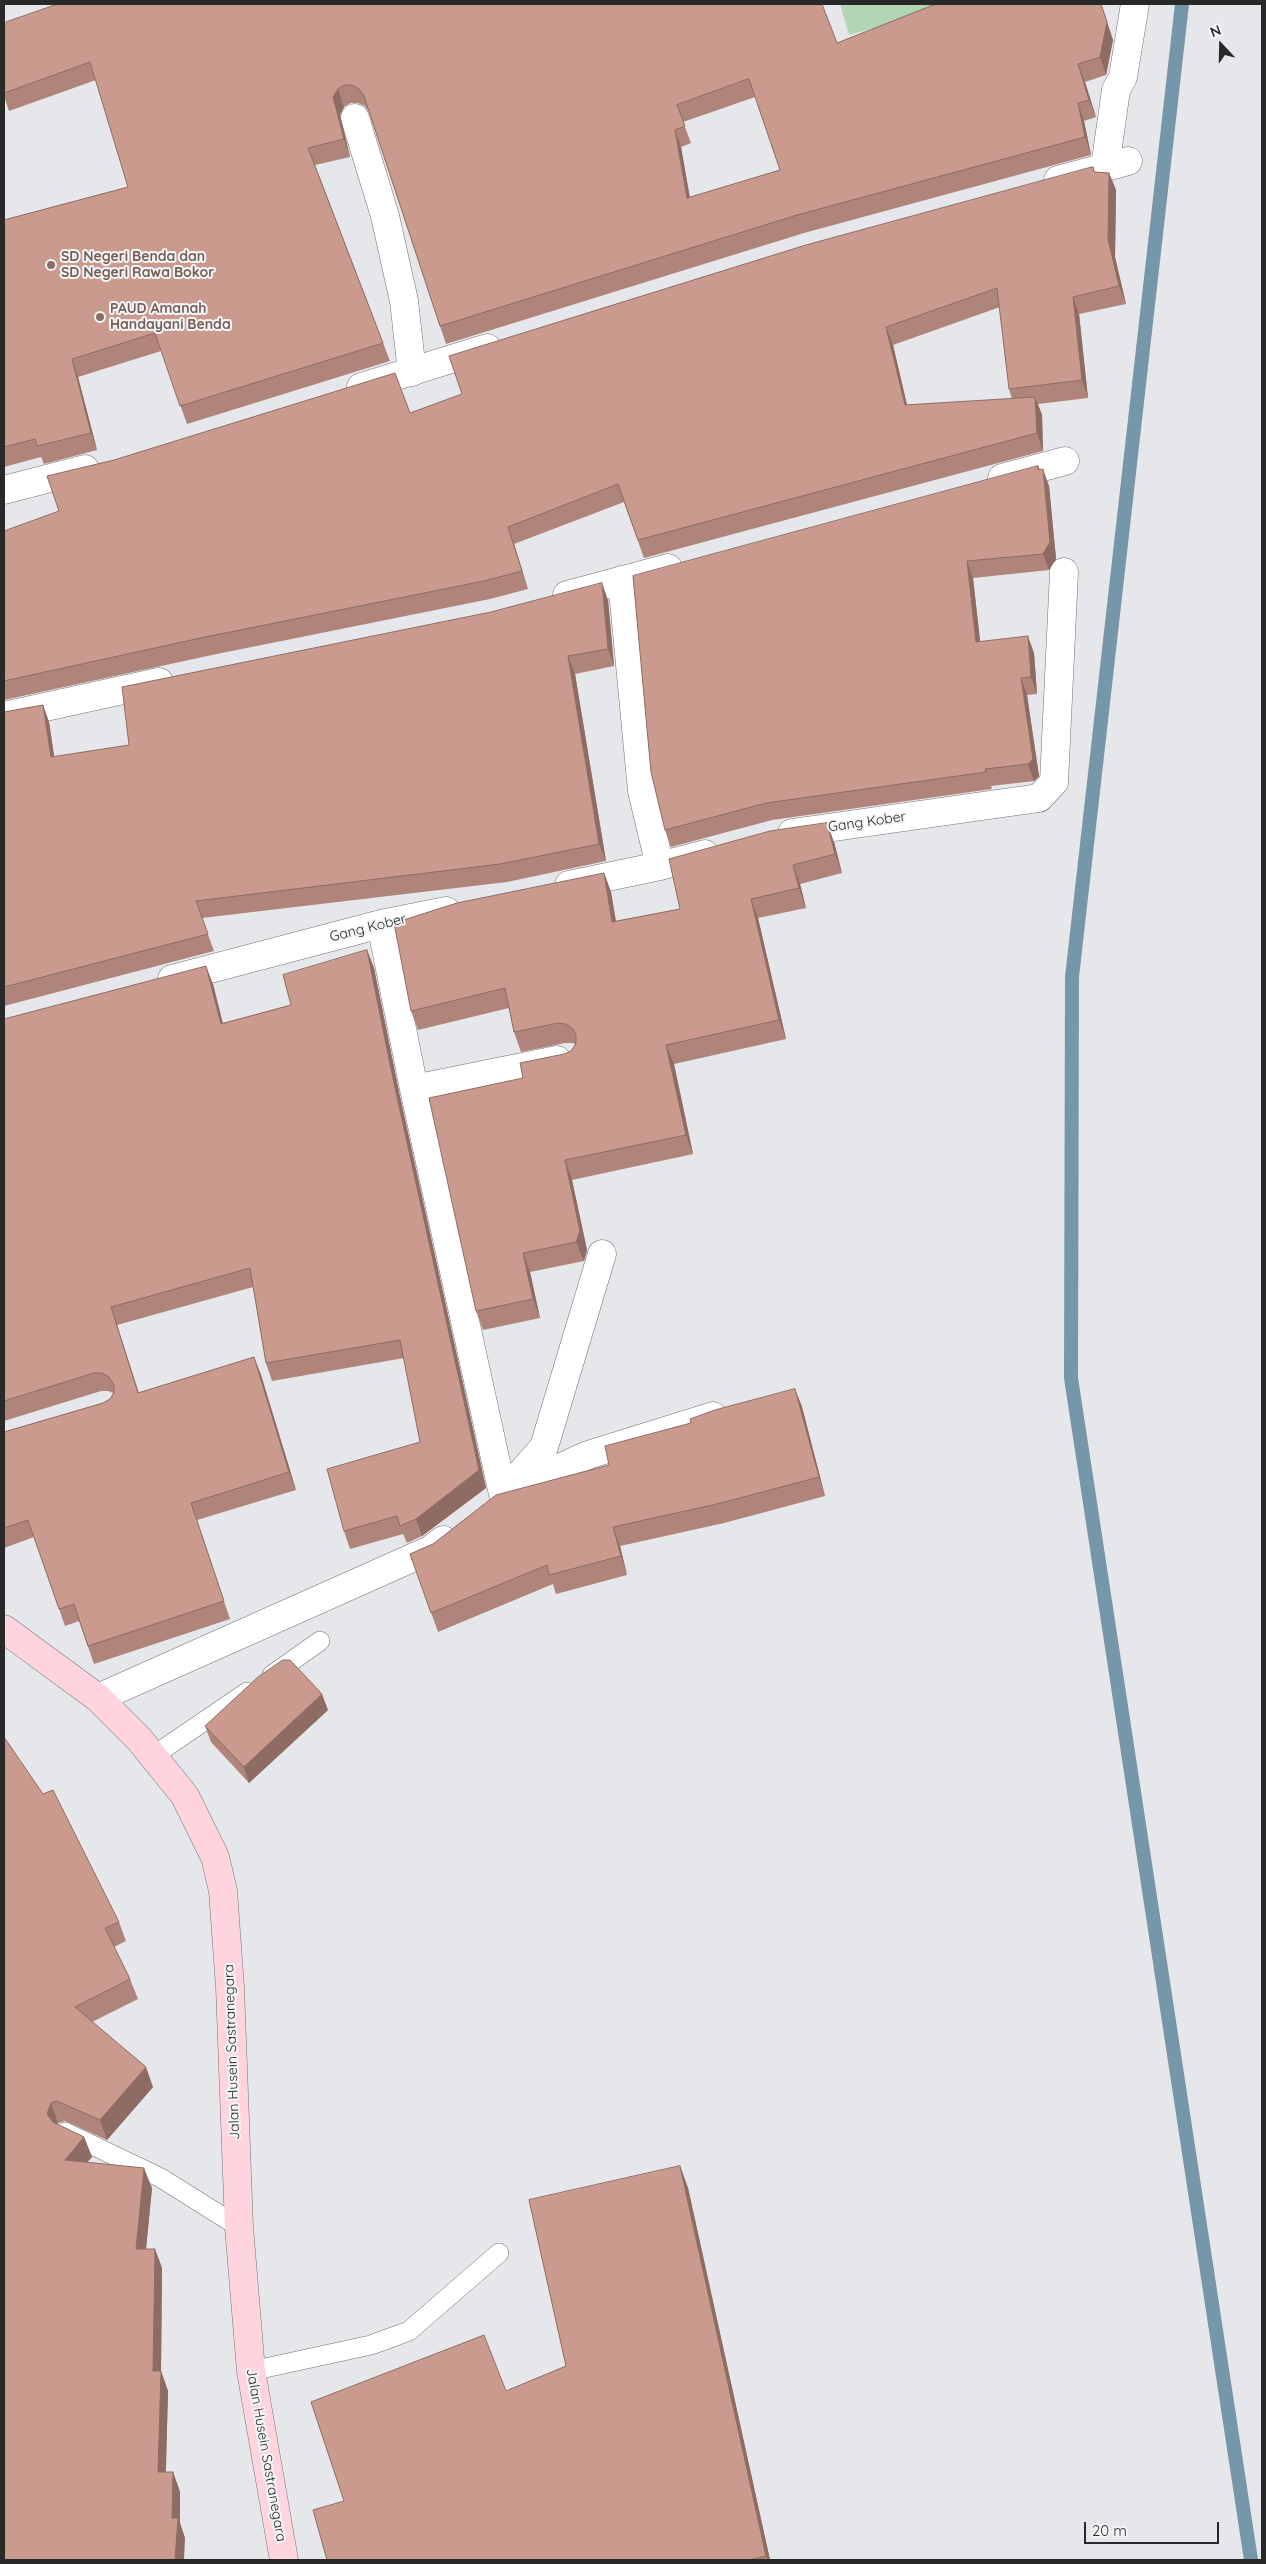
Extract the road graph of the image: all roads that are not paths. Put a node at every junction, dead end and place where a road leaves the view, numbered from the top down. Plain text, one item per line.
1 (1135, 4) edge
2 (355, 118) dead end
3 (1038, 185) edge
4 (506, 342) edge
5 (412, 372) junction
6 (338, 394) edge
7 (1065, 461) dead end
8 (113, 462) edge
9 (979, 484) edge
10 (4, 490) edge
11 (696, 561) edge
12 (1064, 572) dead end
13 (622, 580) junction
14 (540, 602) edge
15 (186, 676) edge
16 (4, 716) edge
17 (764, 838) edge
18 (727, 848) edge
19 (660, 866) junction
20 (545, 890) edge
21 (468, 906) edge
22 (381, 924) junction
23 (149, 985) edge
24 (568, 1058) edge
25 (414, 1090) junction
26 (602, 1254) dead end
27 (713, 1416) edge
28 (503, 1494) junction
29 (4, 1629) edge
30 (320, 1641) dead end
31 (98, 1698) junction
32 (153, 1756) junction
33 (65, 2132) edge
34 (239, 2227) junction
35 (499, 2253) dead end
36 (251, 2370) junction
37 (284, 2560) edge

1 - 3 street
2 - 5 street
4 - 5 street
5 - 6 street
7 - 9 street
8 - 10 street
11 - 13 street
12 - 17 street, Gang Kober
13 - 14 street
13 - 19 street
15 - 16 street
18 - 19 street
19 - 20 street
21 - 22 street, Gang Kober
22 - 23 street, Gang Kober
22 - 25 street
24 - 25 street
25 - 28 street
26 - 28 street
27 - 28 street
28 - 31 street
29 - 31 main road, Jalan Husein Sastranegara
30 - 32 lane
31 - 32 main road, Jalan Husein Sastranegara
32 - 34 main road, Jalan Husein Sastranegara
33 - 34 lane
34 - 36 main road, Jalan Husein Sastranegara
35 - 36 lane
36 - 37 main road, Jalan Husein Sastranegara

